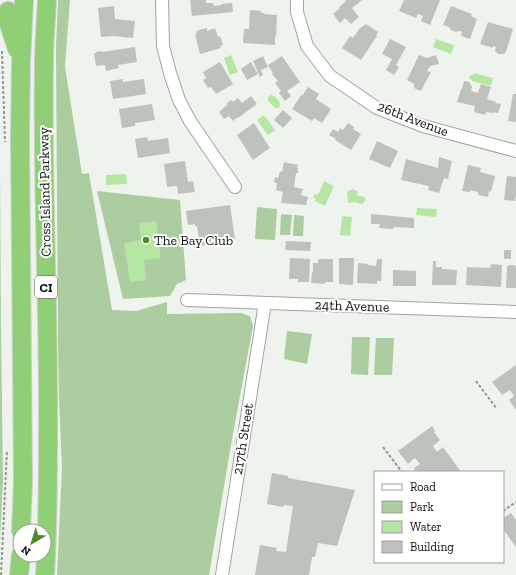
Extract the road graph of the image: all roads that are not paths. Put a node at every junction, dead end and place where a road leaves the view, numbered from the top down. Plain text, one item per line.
1 (24, 0) edge
2 (48, 0) edge
3 (162, 0) edge
4 (297, 0) edge
5 (8, 11) dead end
6 (21, 62) junction
7 (516, 151) edge
8 (235, 187) dead end
9 (187, 300) dead end
10 (265, 303) junction
11 (516, 312) edge
12 (21, 523) edge
13 (20, 563) edge
14 (19, 575) edge
15 (44, 575) edge
16 (222, 575) edge

1 - 6 highway, Cross Island Parkway / CI
2 - 15 highway, Cross Island Parkway / CI
3 - 8 street
4 - 7 street, 26th Avenue
5 - 6 highway
6 - 12 highway, Cross Island Parkway / CI
9 - 10 street, 24th Avenue
10 - 11 street, 24th Avenue
10 - 16 street, 217th Street
13 - 14 highway

